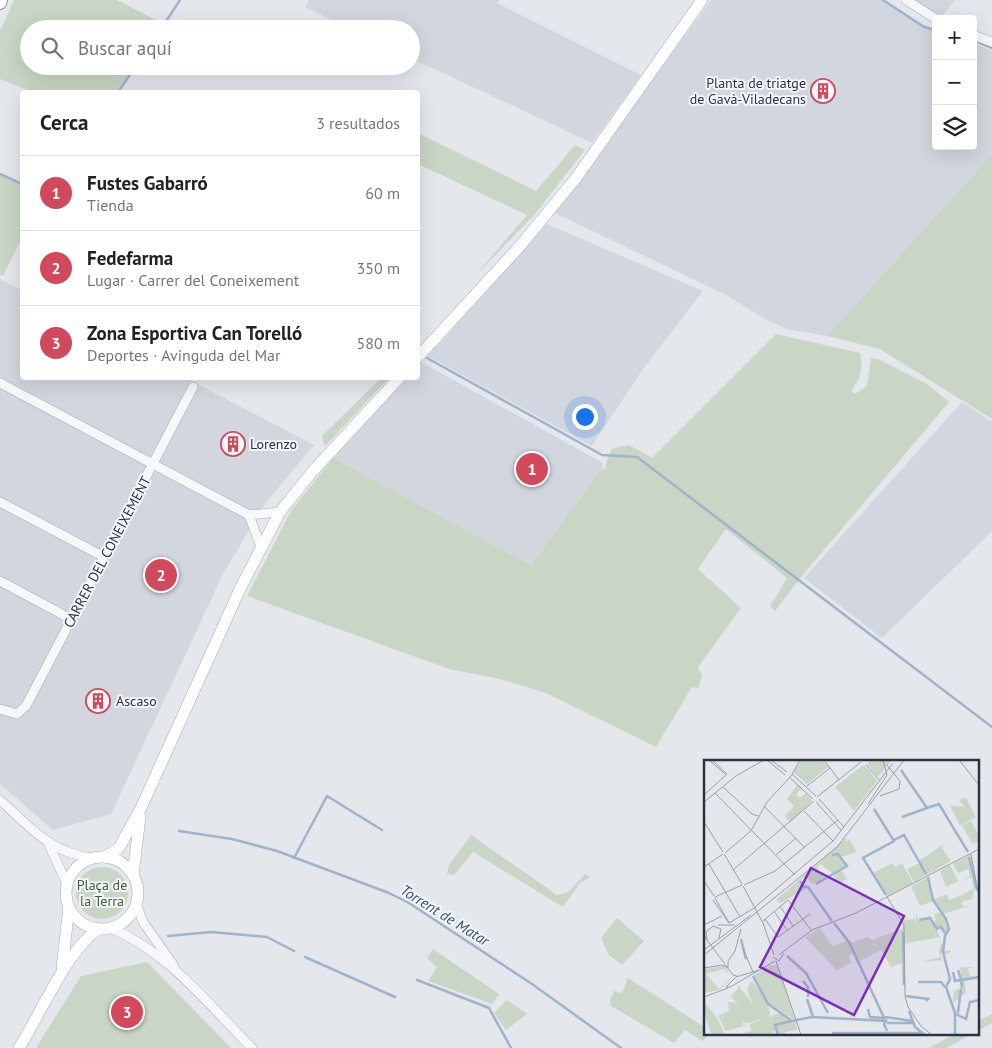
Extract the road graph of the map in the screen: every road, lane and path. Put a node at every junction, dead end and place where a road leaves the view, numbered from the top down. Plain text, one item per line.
1 (702, 0) edge
2 (906, 0) edge
3 (932, 16) edge
4 (977, 36) edge
5 (992, 42) edge
6 (420, 355) edge
7 (397, 380) edge
8 (0, 383) edge
9 (193, 387) dead end
10 (153, 464) junction
11 (0, 502) edge
12 (280, 512) junction
13 (249, 515) junction
14 (261, 547) junction
15 (104, 557) junction
16 (0, 582) edge
17 (71, 619) junction
18 (0, 709) edge
19 (0, 800) edge
20 (141, 808) junction
21 (50, 845) junction
22 (105, 857) junction
23 (92, 858) junction
24 (133, 875) junction
25 (67, 884) junction
26 (136, 903) junction
27 (69, 907) junction
28 (105, 928) junction
29 (61, 974) junction
30 (183, 978) junction
31 (19, 1048) edge
32 (252, 1048) edge

1 - 6 main road
2 - 3 street
4 - 5 street
7 - 12 main road
8 - 10 street
9 - 10 street, CARRER DEL CONEIXEMENT
10 - 13 street
10 - 15 street, CARRER DEL CONEIXEMENT
11 - 15 street
12 - 13 street
12 - 14 main road
13 - 14 street
14 - 20 main road
15 - 17 street, CARRER DEL CONEIXEMENT
16 - 17 street
17 - 18 street, CARRER DEL CONEIXEMENT
19 - 21 street
20 - 22 main road
20 - 24 main road
21 - 23 street
21 - 25 street
22 - 23 main road
22 - 24 main road
23 - 25 main road
24 - 26 main road
25 - 27 main road
26 - 28 main road
26 - 30 street
27 - 28 main road
27 - 29 main road
28 - 29 main road
28 - 30 street
29 - 31 main road
30 - 32 street

